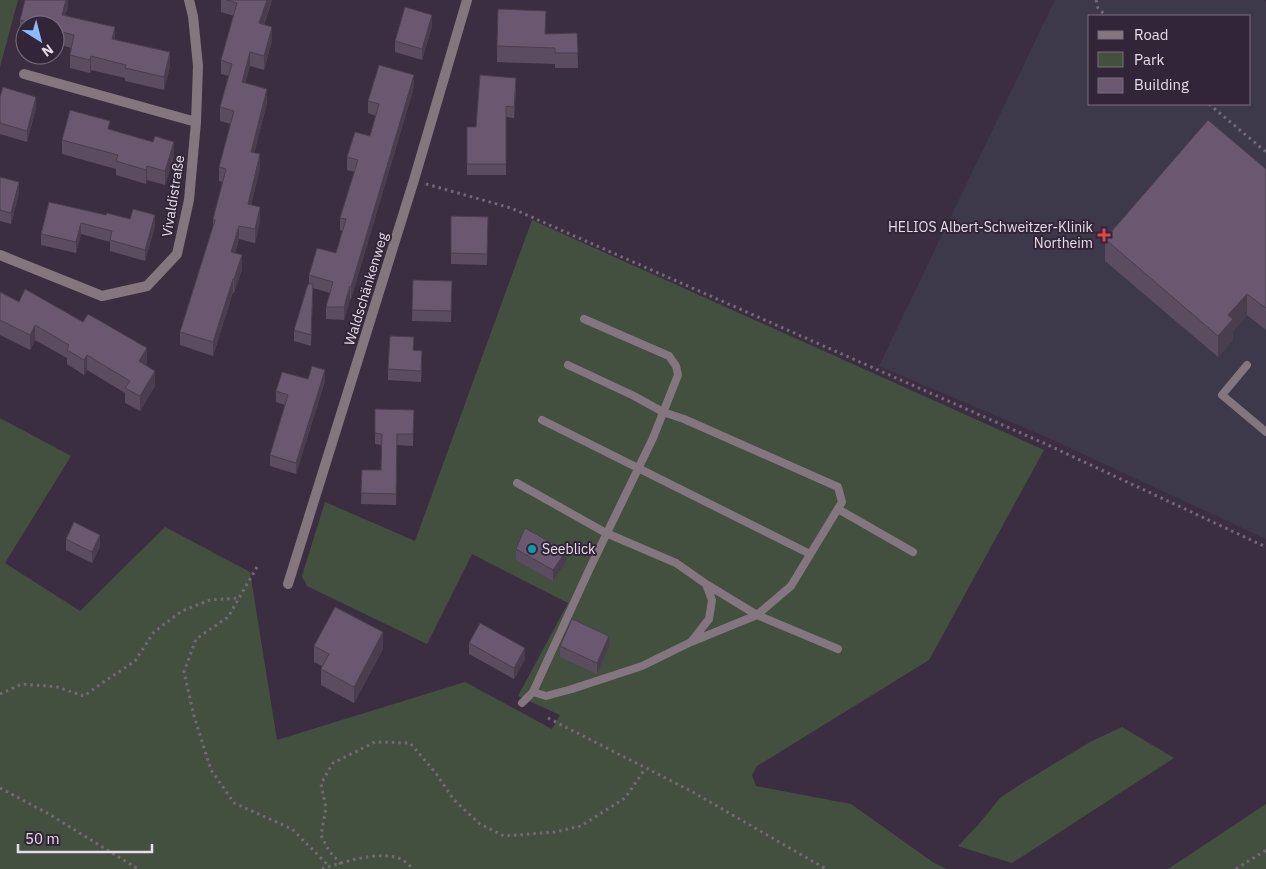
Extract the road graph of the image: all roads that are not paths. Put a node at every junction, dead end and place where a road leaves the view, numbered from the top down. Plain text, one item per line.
1 (189, 0) edge
2 (467, 0) edge
3 (24, 74) dead end
4 (196, 122) junction
5 (0, 255) edge
6 (584, 319) dead end
7 (568, 365) dead end
8 (1247, 365) dead end
9 (663, 412) junction
10 (542, 420) dead end
11 (1266, 432) edge
12 (638, 468) junction
13 (517, 483) dead end
14 (838, 509) junction
15 (606, 533) junction
16 (913, 552) dead end
17 (810, 554) junction
18 (288, 584) dead end
19 (706, 584) junction
20 (756, 615) junction
21 (691, 642) junction
22 (838, 649) dead end
23 (533, 692) junction
24 (522, 704) dead end

1 - 4 street, Vivaldistraße
2 - 18 street, Waldschänkenweg
3 - 4 street
4 - 5 street, Vivaldistraße
6 - 9 lane
7 - 9 lane
8 - 11 lane
9 - 12 lane
9 - 14 lane
10 - 12 lane
12 - 15 lane
12 - 17 lane
13 - 15 lane
14 - 16 lane
14 - 17 lane
15 - 19 lane
15 - 23 lane
17 - 20 lane
19 - 20 lane
19 - 21 lane
20 - 21 lane
20 - 22 lane
21 - 23 lane
23 - 24 lane

